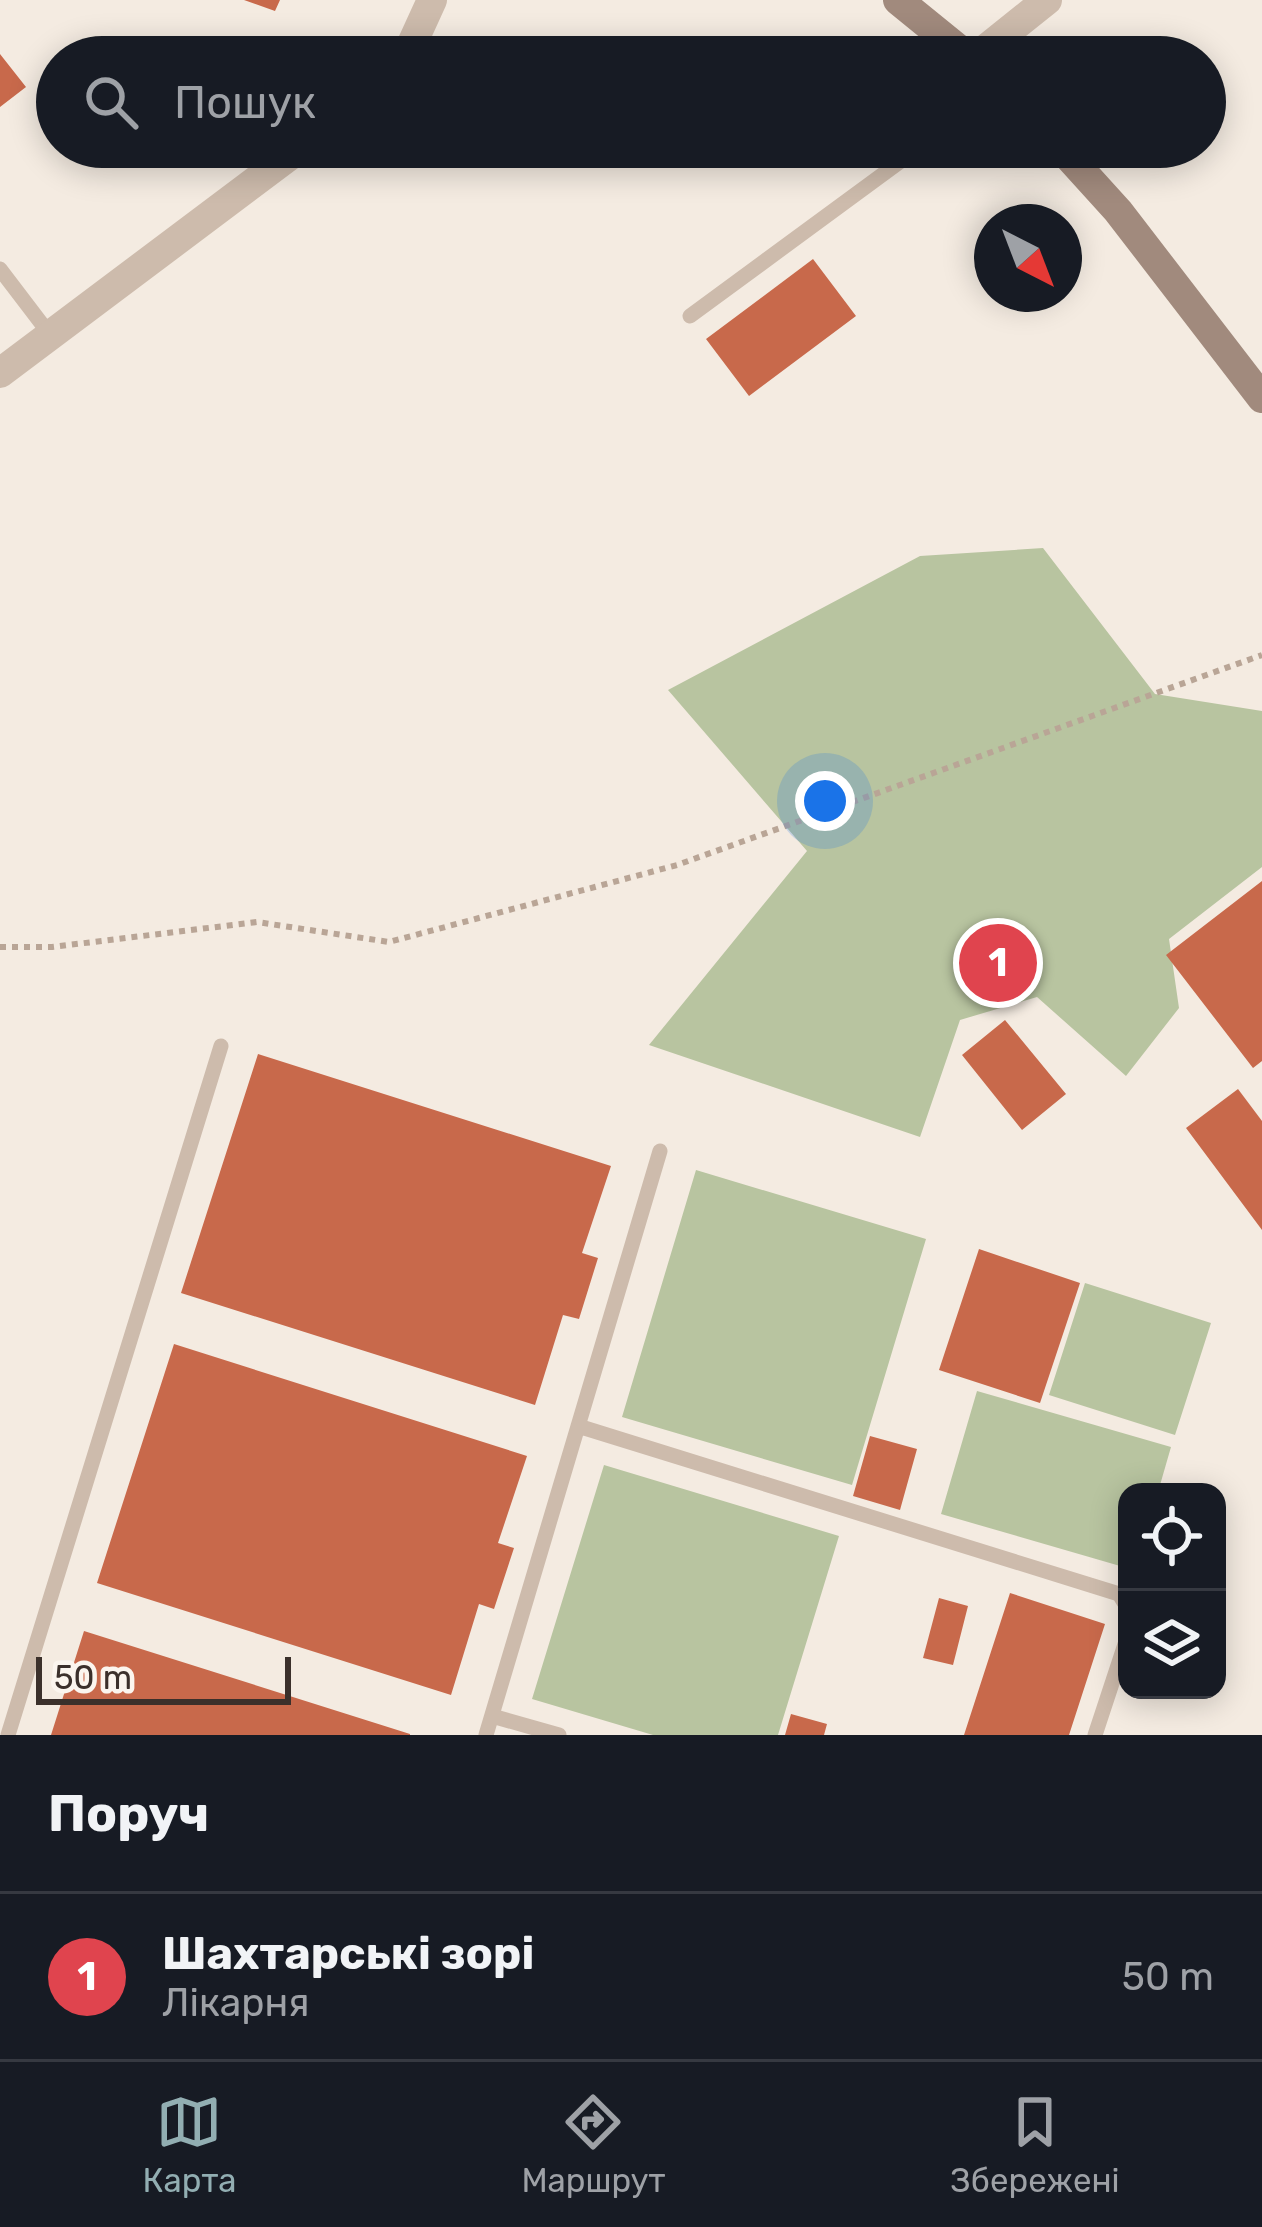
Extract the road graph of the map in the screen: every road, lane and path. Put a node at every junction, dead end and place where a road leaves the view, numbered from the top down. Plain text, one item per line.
1 (431, 0) edge
2 (898, 0) edge
3 (1047, 0) edge
4 (415, 36) edge
5 (945, 36) edge
6 (1000, 36) edge
7 (273, 168) edge
8 (892, 168) edge
9 (1079, 168) edge
10 (0, 269) edge
11 (691, 316) dead end
12 (51, 336) junction
13 (0, 373) edge
14 (1262, 398) edge
15 (1262, 655) edge
16 (0, 947) edge
17 (221, 1046) dead end
18 (660, 1151) dead end
19 (578, 1426) junction
20 (1118, 1594) edge
21 (1118, 1665) edge
22 (492, 1715) junction
23 (8, 1735) edge
24 (486, 1735) edge
25 (560, 1735) edge
26 (1095, 1735) edge

1 - 4 street
2 - 5 main road
3 - 6 street
7 - 12 street
8 - 11 lane
9 - 14 main road
10 - 12 lane
12 - 13 street
15 - 16 path
17 - 23 lane
18 - 19 lane
19 - 20 lane
19 - 22 lane
21 - 26 lane
22 - 24 lane
22 - 25 lane

